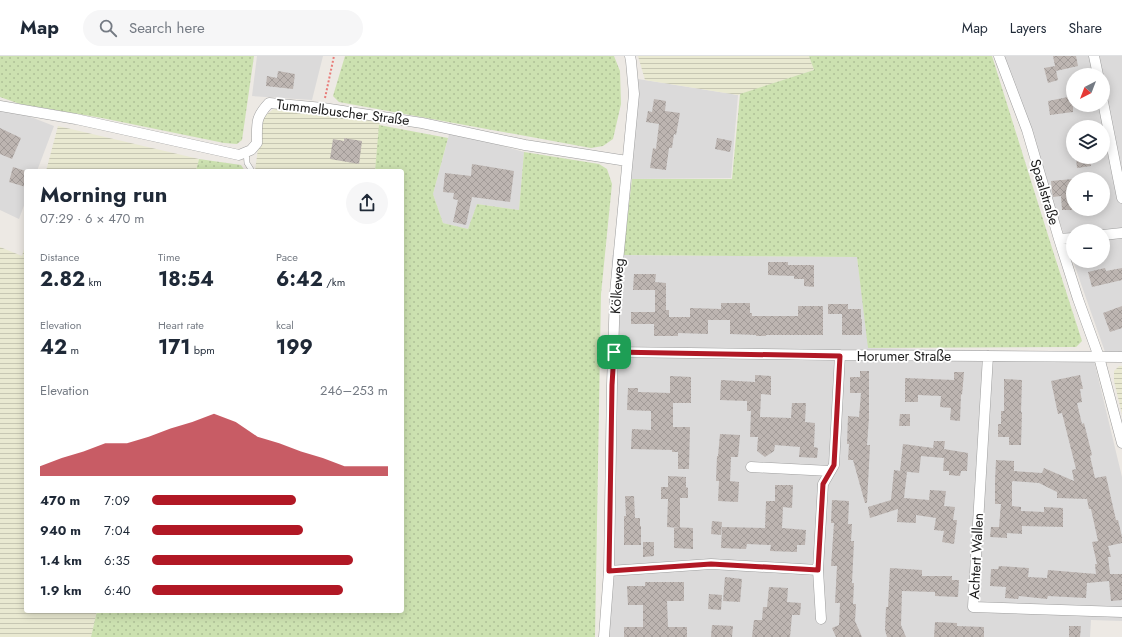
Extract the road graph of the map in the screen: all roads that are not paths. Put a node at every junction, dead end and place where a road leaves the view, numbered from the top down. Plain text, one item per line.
1 (630, 56) edge
2 (999, 56) edge
3 (1094, 56) edge
4 (1097, 68) edge
5 (0, 106) edge
6 (1105, 112) edge
7 (246, 152) junction
8 (627, 161) junction
9 (251, 169) edge
10 (1122, 198) edge
11 (1122, 233) edge
12 (1110, 234) edge
13 (1066, 238) edge
14 (1059, 239) junction
15 (614, 352) junction
16 (840, 356) junction
17 (988, 356) junction
18 (1122, 356) edge
19 (1099, 357) junction
20 (1122, 443) edge
21 (751, 467) dead end
22 (830, 471) junction
23 (818, 570) junction
24 (609, 571) junction
25 (1122, 612) edge
26 (821, 619) dead end
27 (604, 637) edge

1 - 8 street, Kölkeweg
2 - 14 street, Spaalstraße
3 - 4 street
5 - 7 street
6 - 10 street
7 - 8 street, Tummelbuscher Straße
7 - 9 lane
8 - 15 street, Kölkeweg
11 - 12 street
13 - 14 street
14 - 19 street, Spaalstraße
15 - 16 street, Horumer Straße
15 - 24 street, Kölkeweg
16 - 17 street, Horumer Straße
16 - 22 street
17 - 19 street, Horumer Straße
17 - 25 street, Achtert Wallen
18 - 19 street, Horumer Straße
19 - 20 street, Spaalstraße
21 - 22 street
22 - 23 street
23 - 24 street
23 - 26 street
24 - 27 street, Kölkeweg

